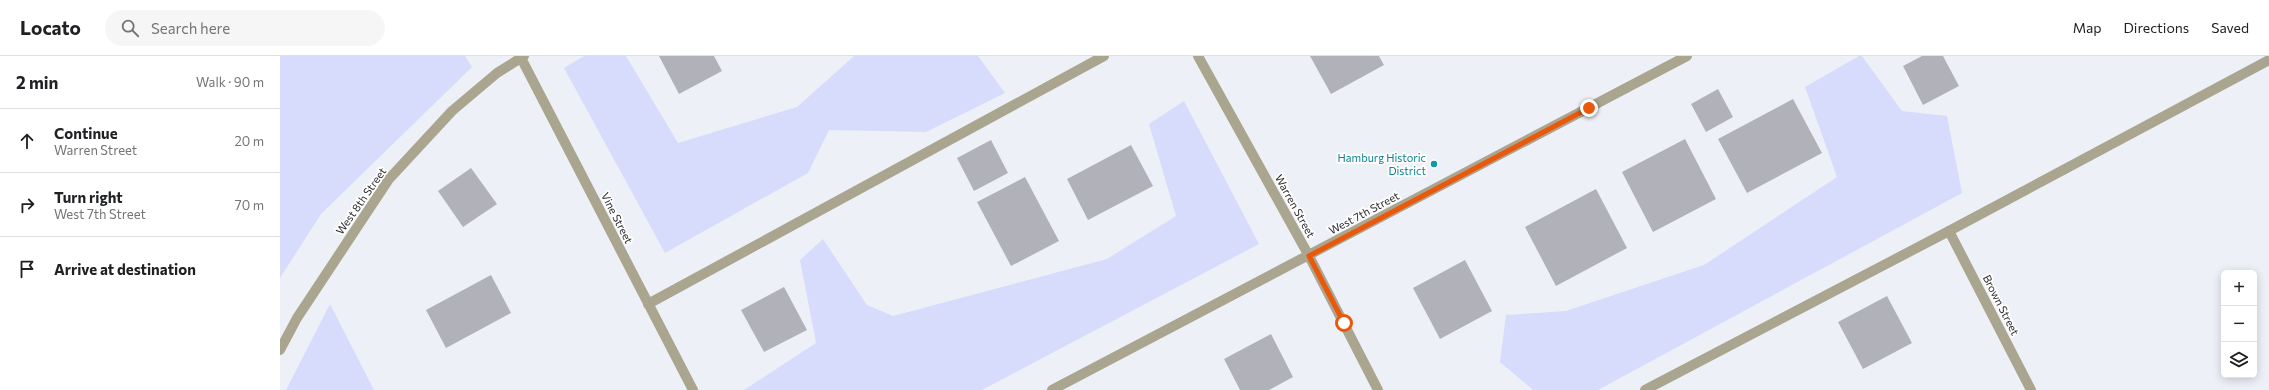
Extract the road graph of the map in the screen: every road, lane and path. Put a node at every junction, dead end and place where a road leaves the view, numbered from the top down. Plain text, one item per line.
1 (1104, 56) edge
2 (1198, 56) edge
3 (1687, 56) edge
4 (522, 57) edge
5 (2269, 60) edge
6 (1949, 231) junction
7 (1309, 256) junction
8 (648, 304) junction
9 (280, 350) edge
10 (693, 390) edge
11 (1052, 390) edge
12 (1378, 390) edge
13 (1645, 390) edge
14 (2031, 390) edge

1 - 8 street
2 - 7 street, Warren Street
3 - 7 street, West 7th Street
4 - 8 street, Vine Street
4 - 9 street, West 8th Street
5 - 6 street
6 - 13 street
6 - 14 street, Brown Street
7 - 11 street, West 7th Street
7 - 12 street, Warren Street
8 - 10 street, Vine Street

